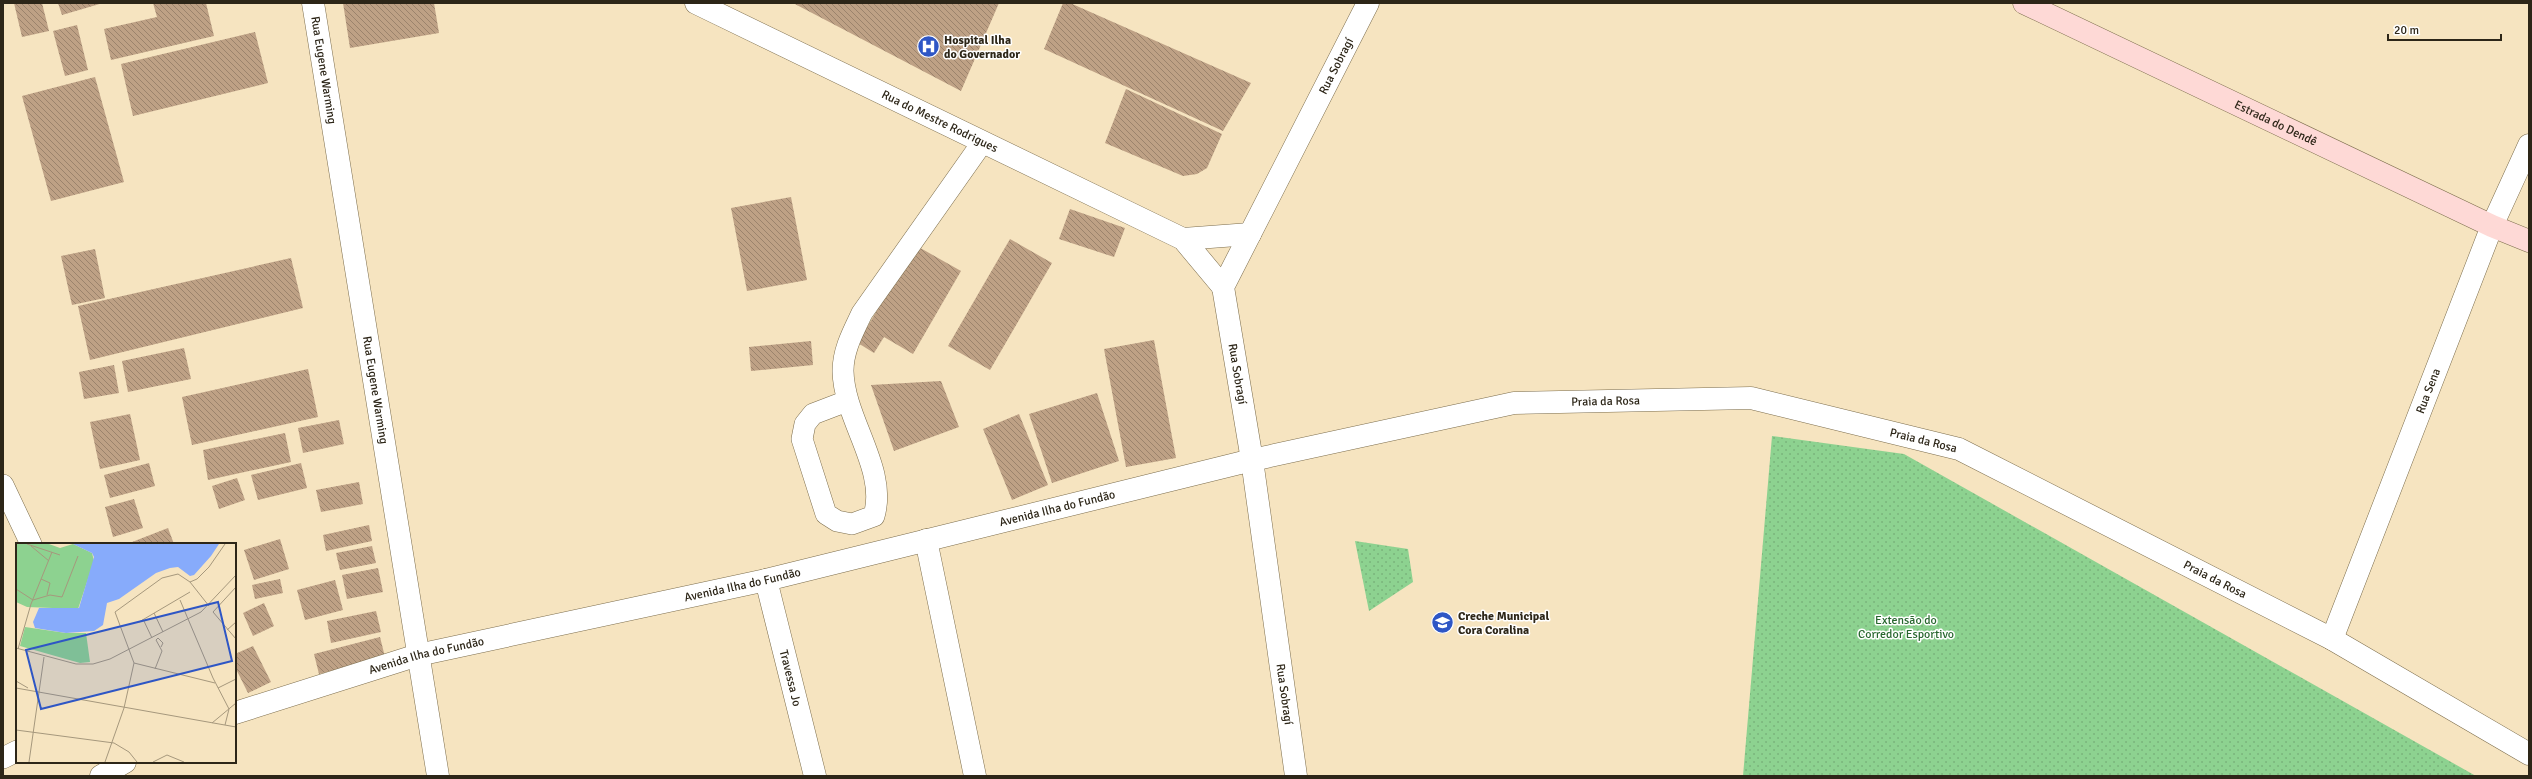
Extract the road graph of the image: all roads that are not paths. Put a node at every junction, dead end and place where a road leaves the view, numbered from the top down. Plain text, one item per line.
1 (313, 3) edge
2 (696, 3) edge
3 (1368, 3) edge
4 (2024, 3) edge
5 (982, 143) junction
6 (2529, 145) edge
7 (2492, 226) junction
8 (1250, 234) junction
9 (1183, 239) junction
10 (2529, 241) edge
11 (1223, 287) junction
12 (846, 400) junction
13 (1252, 460) junction
14 (3, 485) edge
15 (926, 540) junction
16 (31, 543) edge
17 (766, 580) junction
18 (2332, 639) junction
19 (418, 655) junction
20 (236, 713) edge
21 (16, 752) edge
22 (2529, 754) edge
23 (3, 758) edge
24 (438, 776) edge
25 (815, 776) edge
26 (975, 776) edge
27 (1296, 776) edge

1 - 19 street, Rua Eugene Warming
2 - 5 street, Rua do Mestre Rodrigues
3 - 8 street, Rua Sobragí
4 - 7 main road, Estrada do Dendê
5 - 9 street, Rua do Mestre Rodrigues
5 - 12 lane
6 - 7 street, Rua Sena
7 - 10 main road, Estrada do Dendê
7 - 18 street, Rua Sena
8 - 9 street, Rua do Mestre Rodrigues
8 - 11 street, Rua Sobragí
9 - 11 street, Rua do Mestre Rodrigues
11 - 13 street, Rua Sobragí
12 - 12 lane
13 - 15 street, Avenida Ilha do Fundão
13 - 18 street, Praia da Rosa
13 - 27 street, Rua Sobragí
14 - 16 lane
15 - 17 street, Avenida Ilha do Fundão
15 - 26 street
17 - 19 street, Avenida Ilha do Fundão
17 - 25 street, Travessa Jo
18 - 22 street, Praia da Rosa
19 - 20 street, Avenida Ilha do Fundão
19 - 24 street, Rua Eugene Warming
21 - 23 lane

